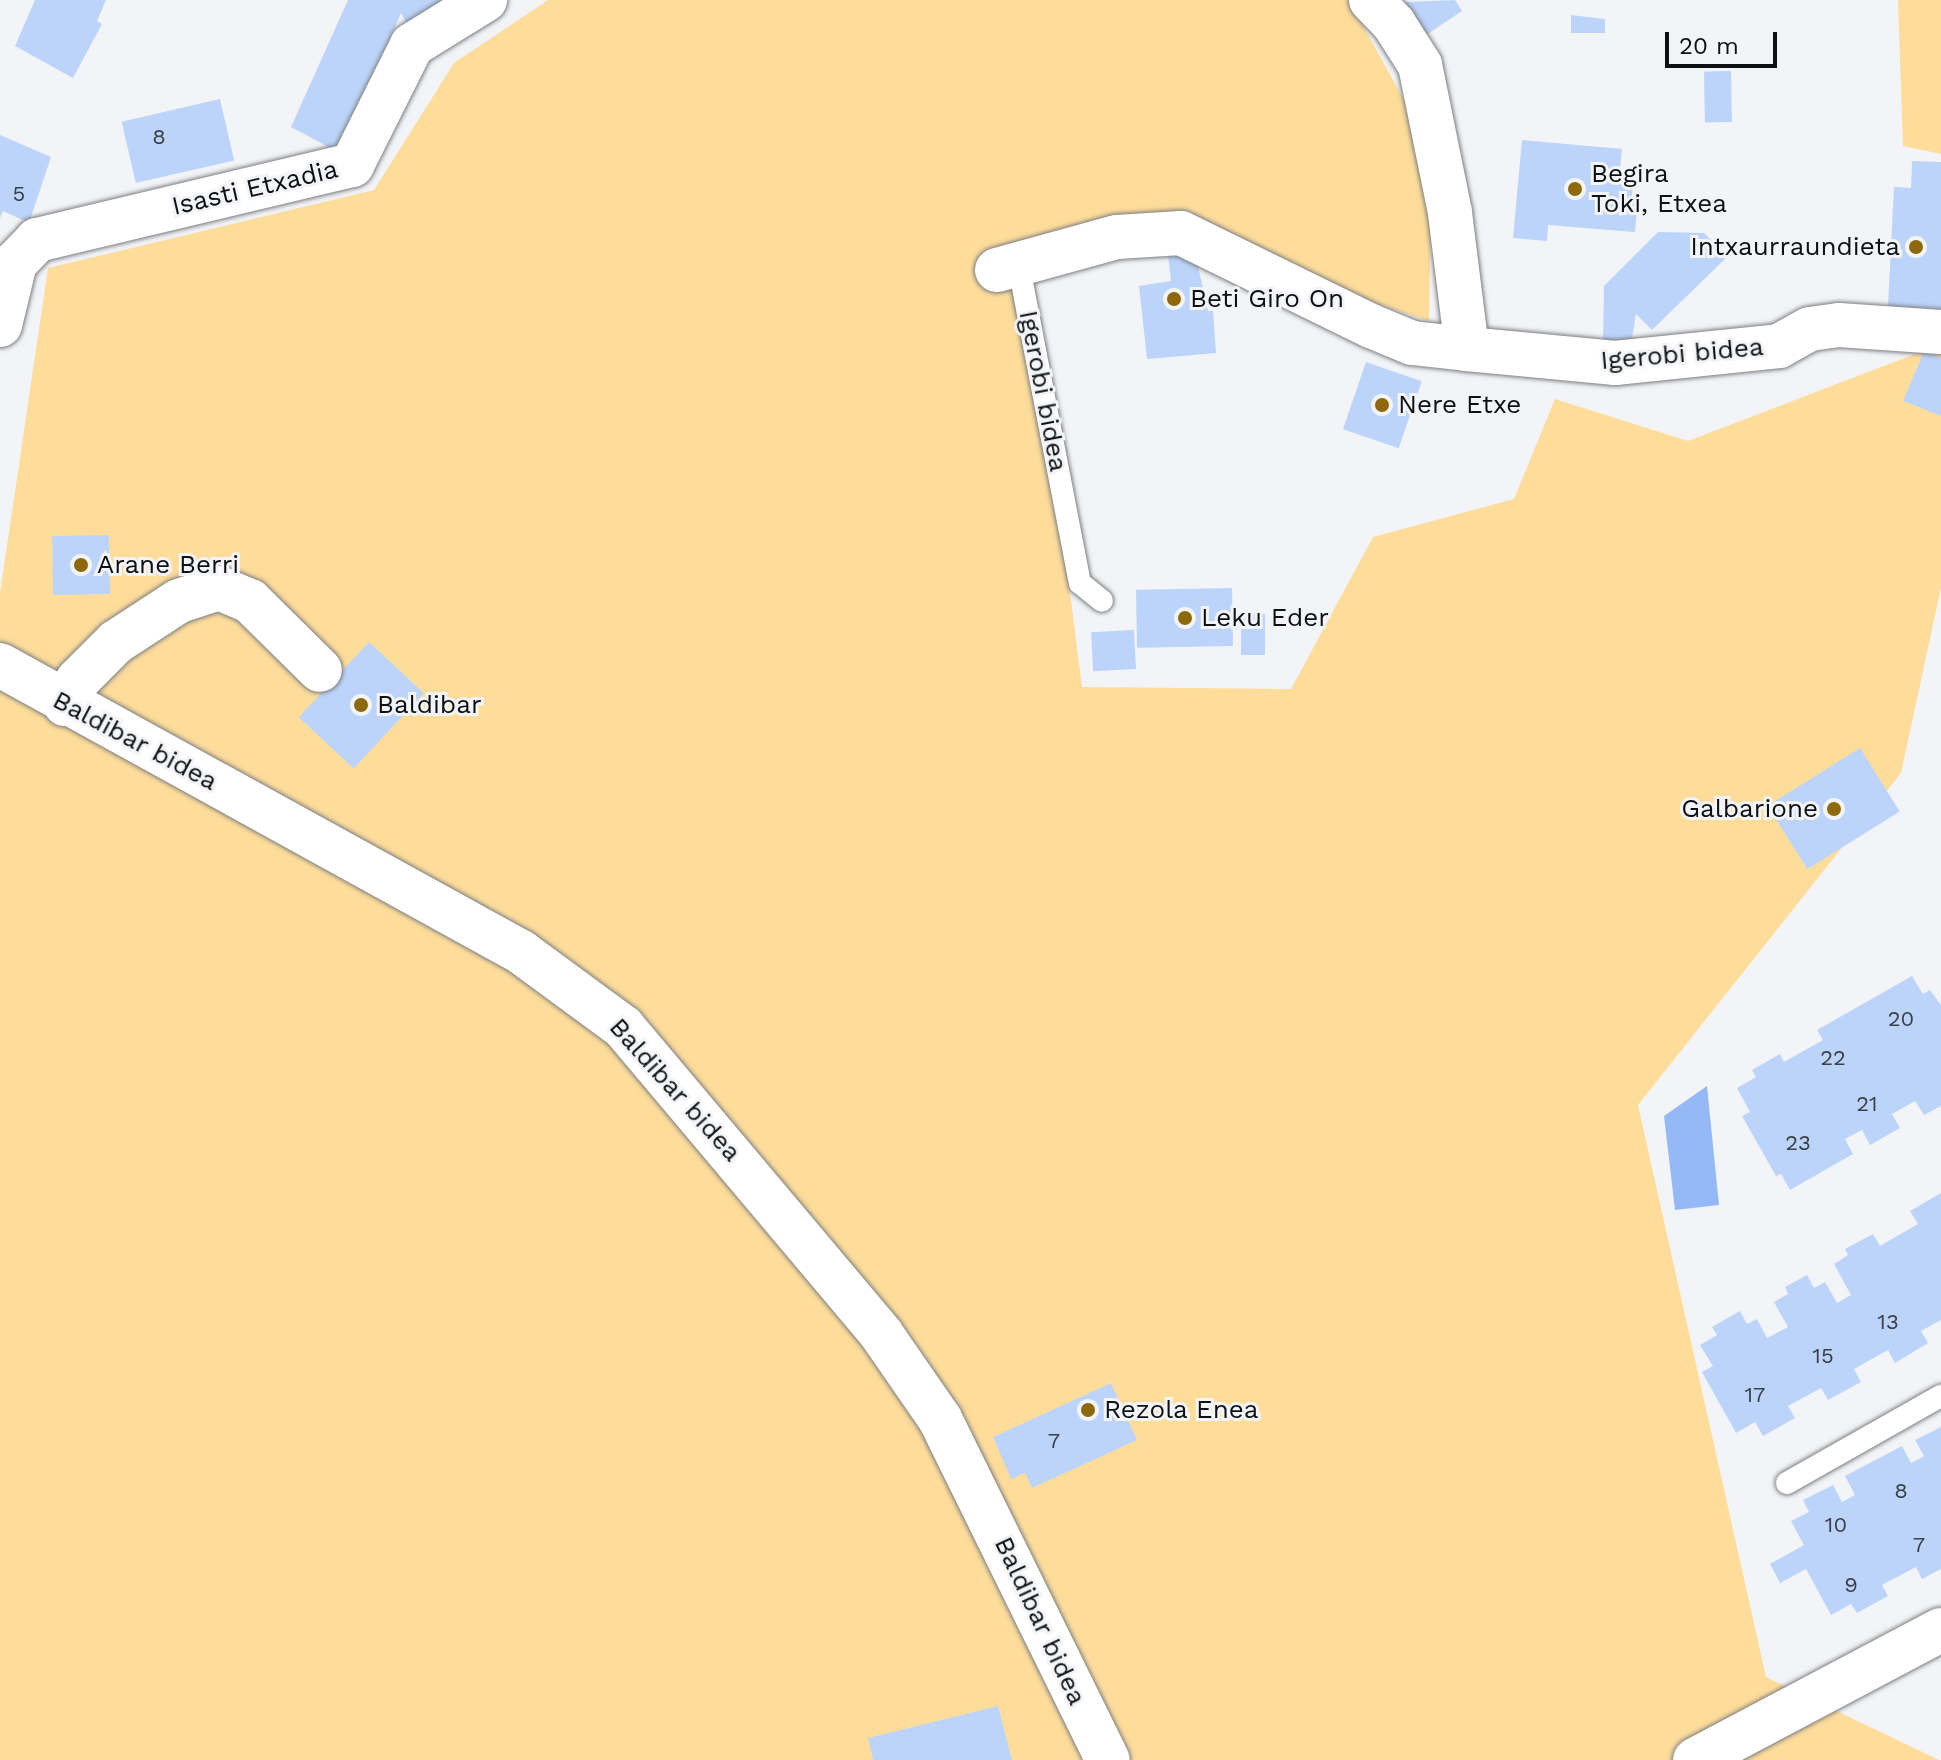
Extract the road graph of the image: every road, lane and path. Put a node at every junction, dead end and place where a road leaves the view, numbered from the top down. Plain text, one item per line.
1 (485, 0) edge
2 (1371, 0) edge
3 (1008, 268) joint
4 (0, 325) edge
5 (1941, 332) edge
6 (1467, 349) junction
7 (1102, 601) dead end
8 (0, 665) edge
9 (320, 670) dead end
10 (65, 704) junction
11 (1941, 1396) edge
12 (1787, 1483) dead end
13 (1941, 1630) edge
14 (1108, 1760) edge
15 (1695, 1760) edge

1 - 4 street, Isasti Etxadia
2 - 6 street
3 - 6 street, Igerobi bidea
3 - 7 lane, Igerobi bidea
5 - 6 street, Igerobi bidea
8 - 10 street, Baldibar bidea
9 - 10 street
10 - 14 street, Baldibar bidea
11 - 12 lane
13 - 15 street

